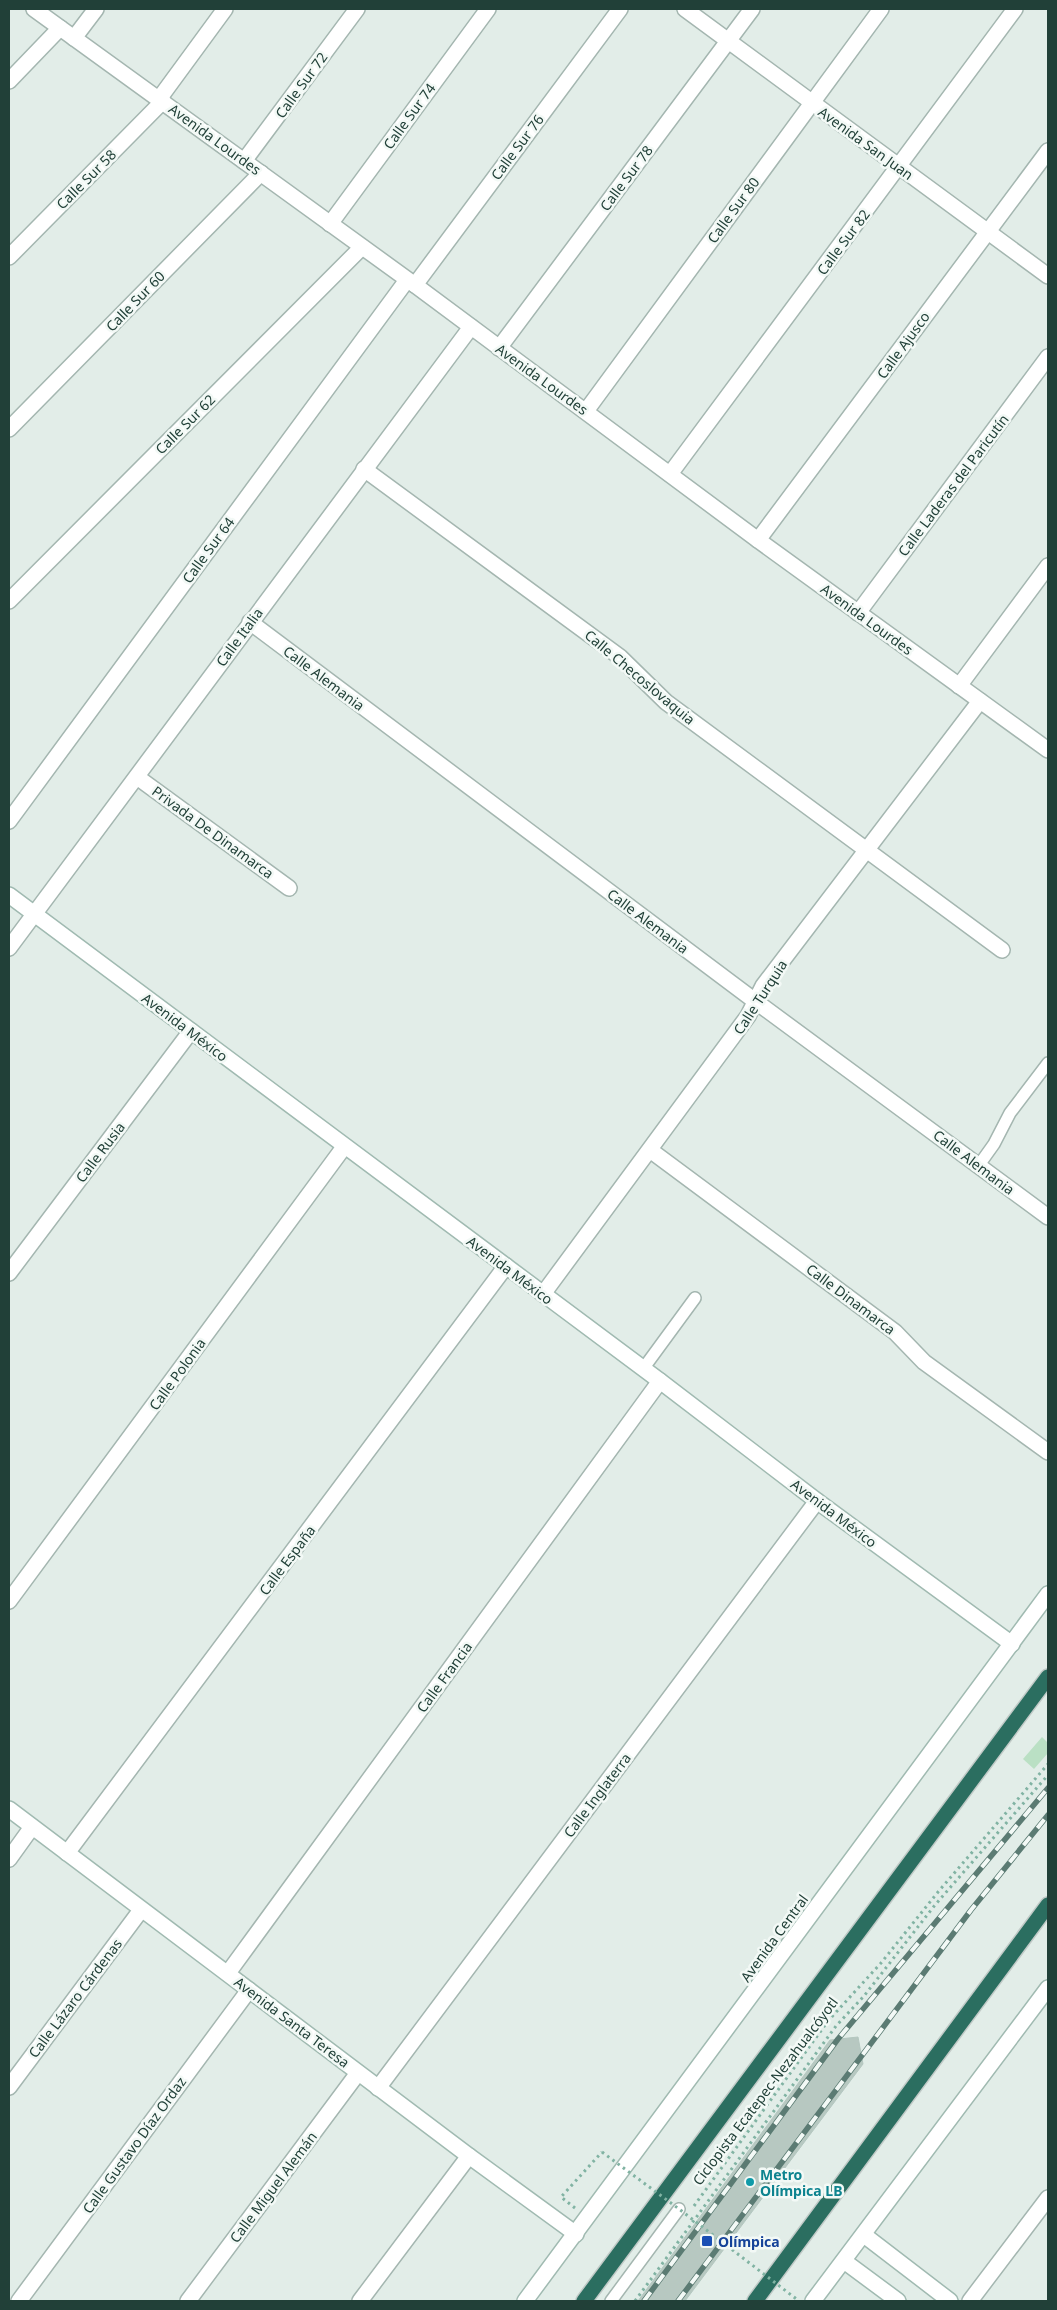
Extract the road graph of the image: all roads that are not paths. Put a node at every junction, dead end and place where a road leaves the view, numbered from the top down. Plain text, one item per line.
1 (34, 9) edge
2 (96, 9) edge
3 (225, 9) edge
4 (357, 9) edge
5 (488, 9) edge
6 (620, 9) edge
7 (685, 9) edge
8 (752, 9) edge
9 (881, 9) edge
10 (1015, 9) edge
11 (60, 28) junction
12 (74, 38) junction
13 (728, 41) junction
14 (9, 81) edge
15 (161, 100) junction
16 (811, 103) junction
17 (1048, 151) edge
18 (244, 161) junction
19 (899, 167) junction
20 (261, 172) junction
21 (330, 224) junction
22 (987, 231) junction
23 (362, 247) junction
24 (9, 257) edge
25 (1048, 276) edge
26 (411, 282) junction
27 (471, 327) junction
28 (499, 348) junction
29 (1048, 357) edge
30 (586, 411) junction
31 (9, 429) edge
32 (364, 469) junction
33 (670, 474) junction
34 (758, 540) junction
35 (1048, 566) edge
36 (9, 601) edge
37 (858, 613) junction
38 (250, 622) junction
39 (959, 686) junction
40 (980, 701) junction
41 (1048, 750) edge
42 (137, 777) junction
43 (9, 821) edge
44 (867, 850) junction
45 (289, 888) dead end
46 (9, 894) edge
47 (35, 914) junction
48 (9, 948) edge
49 (1002, 950) dead end
50 (755, 1001) junction
51 (191, 1031) junction
52 (1048, 1064) edge
53 (344, 1147) junction
54 (650, 1150) junction
55 (980, 1165) junction
56 (1048, 1218) edge
57 (506, 1266) junction
58 (9, 1274) edge
59 (543, 1294) junction
60 (696, 1298) dead end
61 (643, 1369) junction
62 (660, 1381) junction
63 (1048, 1452) edge
64 (817, 1501) junction
65 (1048, 1594) edge
66 (9, 1601) edge
67 (1012, 1644) junction
68 (1048, 1677) edge
69 (9, 1810) edge
70 (32, 1827) junction
71 (67, 1853) junction
72 (9, 1859) edge
73 (1048, 1905) edge
74 (141, 1910) junction
75 (228, 1973) junction
76 (1048, 1988) edge
77 (249, 1990) junction
78 (358, 2073) junction
79 (9, 2087) edge
80 (378, 2088) junction
81 (469, 2156) junction
82 (1048, 2198) edge
83 (679, 2208) road end
84 (576, 2234) junction
85 (864, 2235) junction
86 (844, 2261) junction
87 (19, 2301) edge
88 (188, 2301) edge
89 (360, 2301) edge
90 (525, 2301) edge
91 (584, 2301) edge
92 (611, 2301) edge
93 (755, 2301) edge
94 (813, 2301) edge
95 (898, 2301) edge
96 (950, 2301) edge
97 (970, 2301) edge

1 - 11 street, Avenida Lourdes
2 - 12 street
3 - 15 street, Calle Sur 58
4 - 18 street, Calle Sur 72
5 - 21 street, Calle Sur 74
6 - 26 street, Calle Sur 76
7 - 13 street, Avenida San Juan
8 - 13 street, Calle Sur 78
9 - 16 street, Calle Sur 80
10 - 19 street, Calle Sur 82
11 - 12 street, Avenida Lourdes
11 - 14 street
12 - 15 street, Avenida Lourdes
13 - 16 street, Avenida San Juan
13 - 28 street, Calle Sur 78
15 - 18 street, Avenida Lourdes
15 - 24 street, Calle Sur 58
16 - 19 street, Avenida San Juan
16 - 30 street, Calle Sur 80
17 - 22 street, Calle Ajusco
18 - 20 street, Avenida Lourdes
19 - 22 street, Avenida San Juan
19 - 33 street, Calle Sur 82
20 - 21 street, Avenida Lourdes
20 - 31 street, Calle Sur 60
21 - 23 street, Avenida Lourdes
22 - 25 street, Avenida San Juan
22 - 34 street, Calle Ajusco
23 - 26 street, Avenida Lourdes
23 - 36 street, Calle Sur 62
26 - 27 street, Avenida Lourdes
26 - 43 street, Calle Sur 64
27 - 28 street, Avenida Lourdes
27 - 32 street, Calle Italia
28 - 30 street, Avenida Lourdes
29 - 37 street, Calle Laderas del Paricutín
30 - 33 street, Avenida Lourdes
32 - 38 street, Calle Italia
32 - 44 street, Calle Checoslovaquia
33 - 34 street, Avenida Lourdes
34 - 37 street, Avenida Lourdes
35 - 39 street
37 - 39 street, Avenida Lourdes
38 - 42 street, Calle Italia
38 - 50 street, Calle Alemania
39 - 40 street, Avenida Lourdes
40 - 41 street, Avenida Lourdes
40 - 44 street, Calle Turquia
42 - 45 street, Privada De Dinamarca
42 - 47 street, Calle Italia
44 - 49 street, Calle Checoslovaquia
44 - 50 street, Calle Turquia
46 - 47 street, Avenida México
47 - 48 street, Calle Italia
47 - 51 street, Avenida México
50 - 54 street, Calle Turquia
50 - 55 street, Calle Alemania
51 - 53 street, Avenida México
51 - 58 street, Calle Rusia
52 - 55 lane
53 - 57 street, Avenida México
53 - 66 street, Calle Polonia
54 - 59 street, Calle Turquia
54 - 63 street, Calle Dinamarca
55 - 56 street, Calle Alemania
57 - 59 street, Avenida México
57 - 71 street, Calle España
59 - 61 street, Avenida México
60 - 61 lane
61 - 62 street, Avenida México
62 - 64 street, Avenida México
62 - 75 street, Calle Francia
64 - 67 street, Avenida México
64 - 80 street, Calle Inglaterra
65 - 67 street, Avenida Central
67 - 84 street, Avenida Central
68 - 91 highway
69 - 70 street, Avenida Santa Teresa
70 - 71 street, Avenida Santa Teresa
70 - 72 street
71 - 74 street, Avenida Santa Teresa
73 - 93 highway
74 - 75 street, Avenida Santa Teresa
74 - 79 street, Calle Lázaro Cárdenas
75 - 77 street, Avenida Santa Teresa
76 - 85 street
77 - 78 street, Avenida Santa Teresa
77 - 87 street, Calle Gustavo Díaz Ordaz
78 - 80 street, Avenida Santa Teresa
78 - 88 street, Calle Miguel Alemán
80 - 81 street, Avenida Santa Teresa
81 - 84 street, Avenida Santa Teresa
81 - 89 street
82 - 97 street
83 - 92 lane
84 - 90 street, Avenida Central
85 - 86 street
85 - 96 street
86 - 94 street
86 - 95 street

